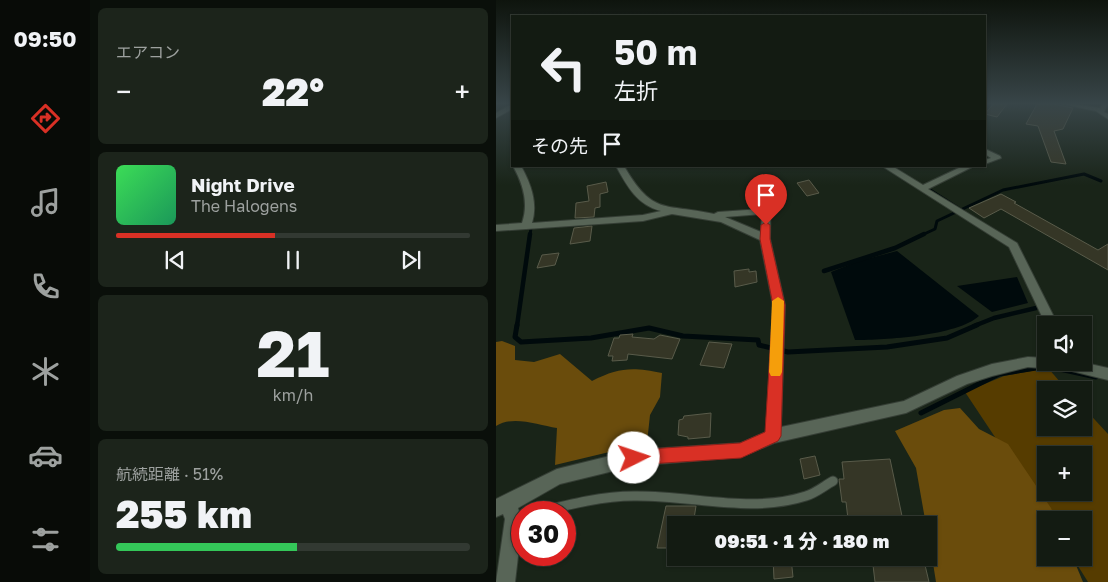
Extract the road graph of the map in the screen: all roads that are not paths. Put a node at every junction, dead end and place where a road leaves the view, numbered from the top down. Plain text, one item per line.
1 (986, 152) edge
2 (986, 162) edge
3 (518, 167) edge
4 (621, 167) edge
5 (888, 167) edge
6 (968, 167) edge
7 (768, 180) dead end
8 (923, 188) junction
9 (671, 210) junction
10 (766, 211) junction
11 (709, 216) junction
12 (526, 226) junction
13 (496, 228) edge
14 (765, 239) junction
15 (1048, 316) edge
16 (1037, 362) edge
17 (1092, 370) edge
18 (1108, 374) edge
19 (773, 436) junction
20 (833, 481) dead end
21 (576, 504) edge
22 (510, 512) edge
23 (505, 582) edge

1 - 2 street
3 - 12 street
4 - 9 street
5 - 8 street
6 - 8 street
7 - 10 street
8 - 15 street
9 - 11 street
9 - 12 street
10 - 11 street
10 - 14 street
11 - 14 street
12 - 13 street
14 - 19 street
16 - 19 street
17 - 18 street
19 - 22 street
20 - 21 lane
22 - 23 street

